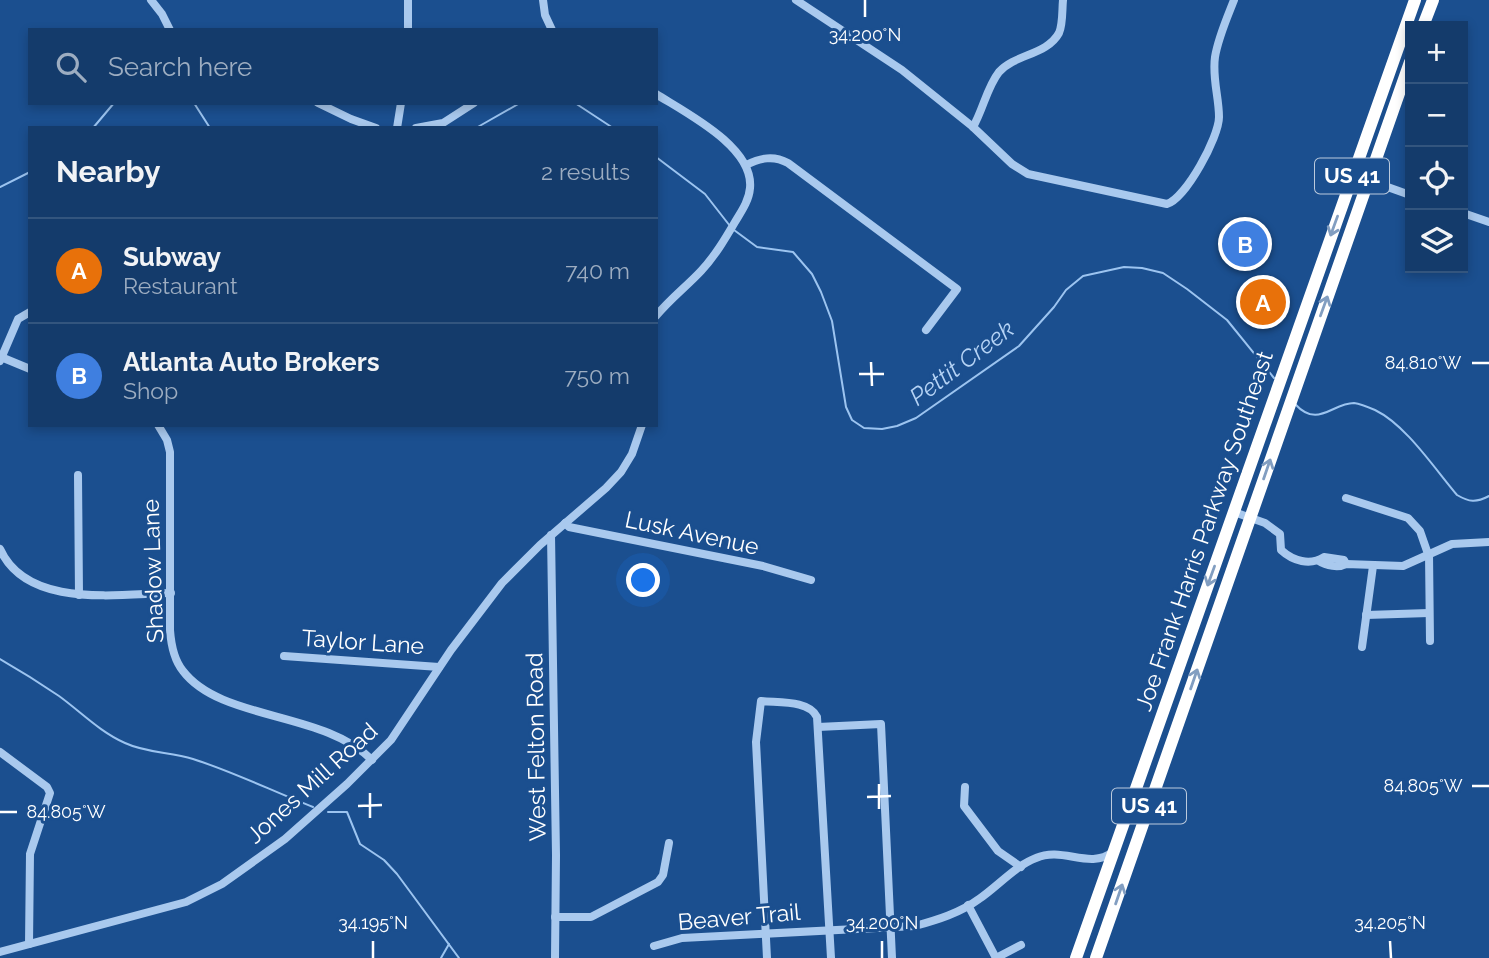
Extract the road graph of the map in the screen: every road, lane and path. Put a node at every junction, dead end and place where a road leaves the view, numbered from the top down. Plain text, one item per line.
1 (151, 0) edge
2 (408, 0) edge
3 (543, 0) edge
4 (796, 0) edge
5 (1063, 0) edge
6 (1234, 0) edge
7 (1415, 0) edge
8 (1422, 0) edge
9 (1433, 0) edge
10 (1415, 21) edge
11 (1425, 21) edge
12 (169, 28) edge
13 (408, 28) edge
14 (551, 28) edge
15 (1405, 49) edge
16 (1405, 77) edge
17 (658, 95) edge
18 (323, 105) edge
19 (401, 105) edge
20 (471, 105) edge
21 (371, 126) edge
22 (397, 126) edge
23 (425, 126) edge
24 (973, 127) junction
25 (1376, 161) junction
26 (746, 165) junction
27 (1382, 185) junction
28 (1405, 193) edge
29 (1362, 200) junction
30 (1468, 215) edge
31 (1489, 222) edge
32 (28, 313) edge
33 (658, 314) edge
34 (926, 330) dead end
35 (1, 359) edge
36 (28, 368) edge
37 (159, 427) edge
38 (641, 427) edge
39 (78, 475) dead end
40 (1346, 498) dead end
41 (1234, 512) junction
42 (1250, 517) junction
43 (565, 523) junction
44 (551, 535) junction
45 (1489, 542) edge
46 (0, 549) edge
47 (1428, 554) junction
48 (1373, 566) junction
49 (811, 580) dead end
50 (171, 593) junction
51 (79, 595) junction
52 (1429, 613) junction
53 (1366, 615) junction
54 (1430, 641) dead end
55 (1362, 648) dead end
56 (284, 656) dead end
57 (439, 667) junction
58 (818, 727) junction
59 (0, 752) edge
60 (372, 760) junction
61 (965, 787) dead end
62 (669, 843) dead end
63 (1114, 852) junction
64 (1085, 859) junction
65 (1021, 867) junction
66 (1102, 884) junction
67 (968, 905) junction
68 (555, 918) junction
69 (891, 927) junction
70 (829, 929) junction
71 (766, 933) junction
72 (29, 944) junction
73 (1021, 945) dead end
74 (654, 946) dead end
75 (0, 952) edge
76 (555, 958) edge
77 (767, 958) edge
78 (831, 958) edge
79 (892, 958) edge
80 (996, 958) edge
81 (1076, 958) edge
82 (1096, 958) edge

1 - 12 street
2 - 13 street
3 - 14 street
4 - 24 street
5 - 24 street
6 - 24 street
7 -> 41 highway, Joe Frank Harris Parkway Southeast / US 41
8 - 10 highway
9 - 11 highway
15 - 25 highway
16 - 25 highway, Joe Frank Harris Parkway Southeast / US 41
17 - 26 street
18 - 21 street
19 - 22 street
20 - 23 street
25 - 27 street
25 - 29 highway, Joe Frank Harris Parkway Southeast / US 41
26 - 33 street
26 - 34 street
27 - 28 street
27 - 29 street
42 -> 29 highway, Joe Frank Harris Parkway Southeast / US 41
30 - 31 street
32 - 35 street
35 - 36 street
37 - 50 street, Shadow Lane
38 - 43 street, Jones Mill Road
39 - 51 street
40 - 47 street
41 - 42 street
41 -> 63 highway, Joe Frank Harris Parkway Southeast / US 41
42 - 48 street
82 -> 42 highway, Joe Frank Harris Parkway Southeast / US 41
43 - 44 street, Jones Mill Road
43 - 49 street, Lusk Avenue
44 - 57 street, Jones Mill Road
44 - 68 street, West Felton Road
45 - 47 street
46 - 51 street
47 - 48 street
47 - 52 street
48 - 53 street
50 - 51 street
50 - 60 street, Shadow Lane
52 - 53 street
52 - 54 street
53 - 55 street
56 - 57 street, Taylor Lane
57 - 60 street, Jones Mill Road
58 - 69 street
58 - 70 street
58 - 71 street
59 - 72 street
60 - 72 street, Jones Mill Road
61 - 65 street
62 - 68 street
63 - 64 street, Beaver Trail
63 - 66 highway, Joe Frank Harris Parkway Southeast / US 41
64 - 65 street, Beaver Trail
64 - 66 street
65 - 67 street, Beaver Trail
66 - 81 highway, Joe Frank Harris Parkway Southeast / US 41
67 - 69 street, Beaver Trail
67 - 80 street
68 - 76 street, West Felton Road
69 - 70 street, Beaver Trail
69 - 79 street
70 - 71 street, Beaver Trail
70 - 78 street
71 - 74 street, Beaver Trail
71 - 77 street
72 - 75 street, Jones Mill Road
73 - 80 street

